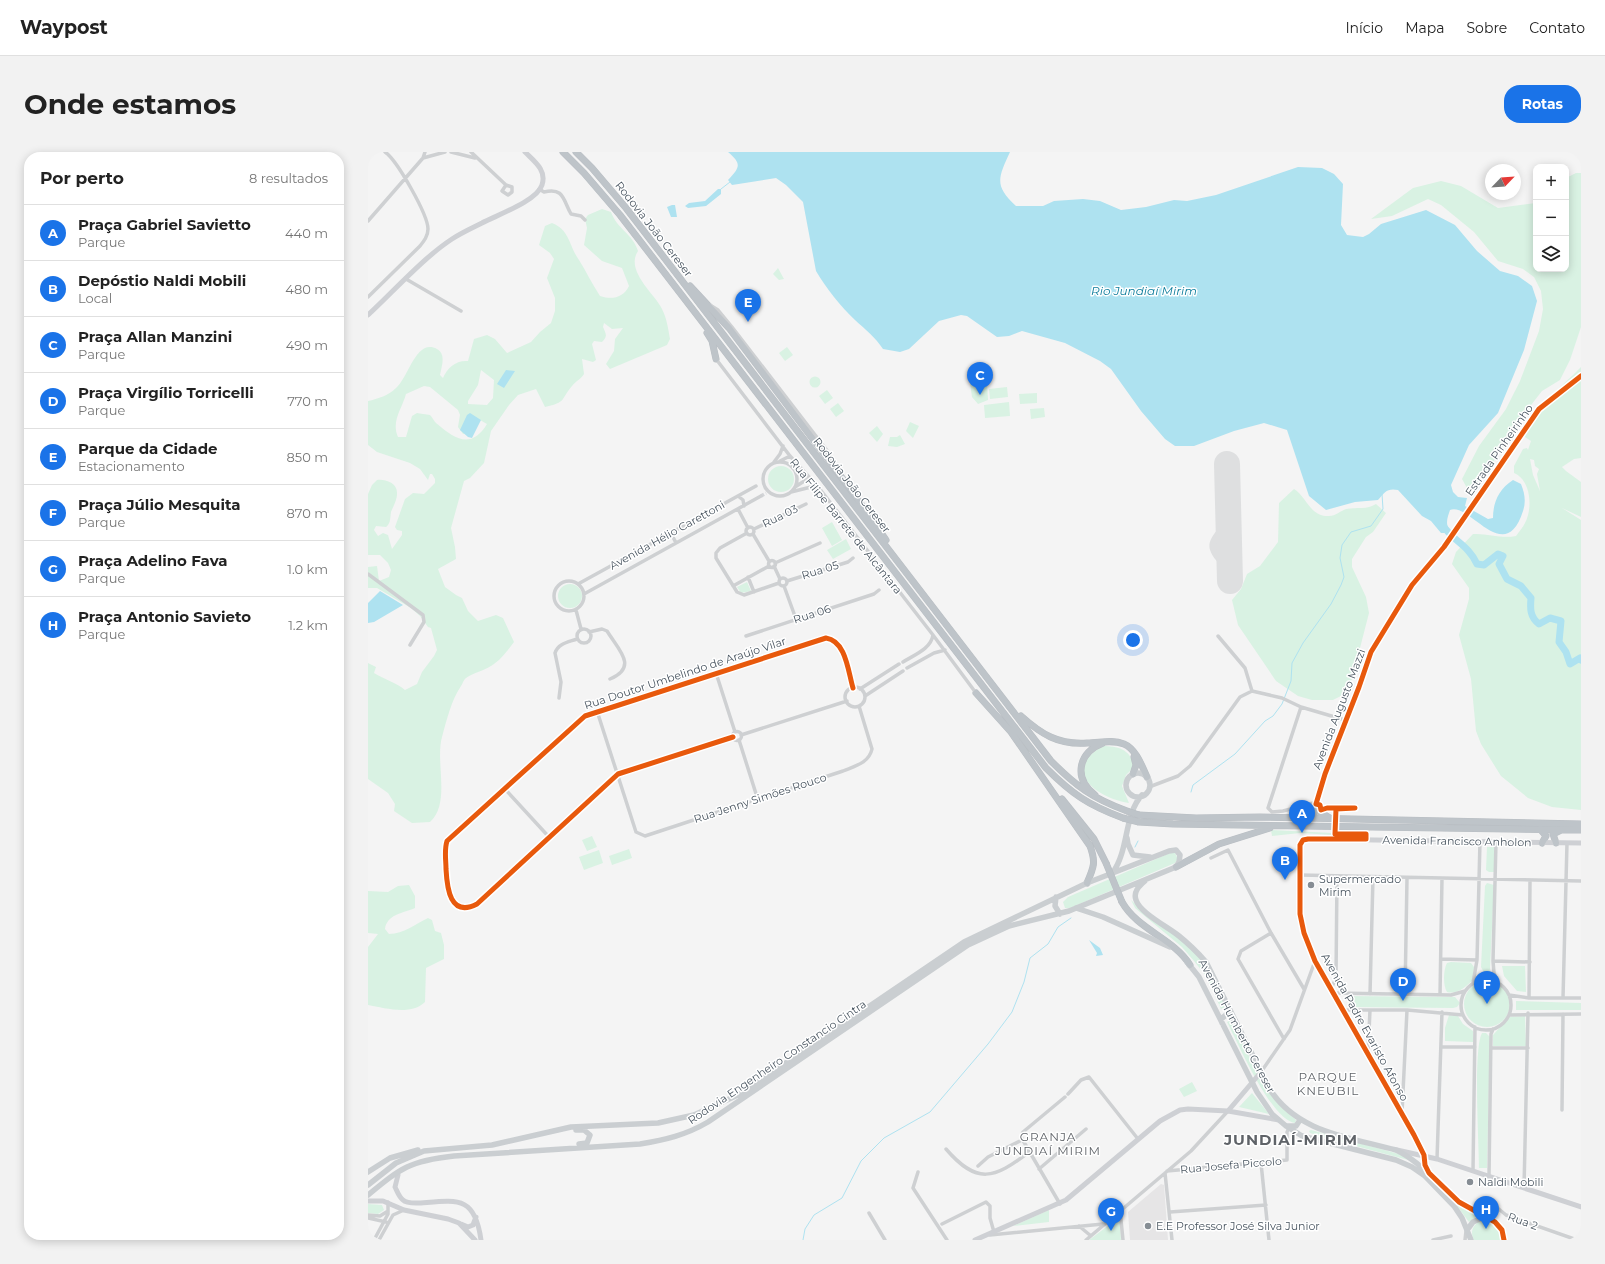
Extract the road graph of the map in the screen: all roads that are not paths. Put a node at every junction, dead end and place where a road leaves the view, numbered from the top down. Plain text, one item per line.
1 (385, 152) edge
2 (425, 152) edge
3 (445, 152) edge
4 (451, 152) edge
5 (470, 152) edge
6 (524, 152) edge
7 (563, 152) edge
8 (576, 152) edge
9 (434, 153) edge
10 (423, 158) junction
11 (476, 158) junction
12 (406, 179) junction
13 (506, 185) dead end
14 (539, 190) junction
15 (585, 220) dead end
16 (368, 221) edge
17 (674, 272) junction
18 (406, 279) junction
19 (368, 297) edge
20 (689, 305) junction
21 (461, 311) dead end
22 (368, 315) edge
23 (716, 359) joint
24 (1581, 376) edge
25 (783, 446) junction
26 (790, 456) junction
27 (780, 462) junction
28 (773, 463) junction
29 (809, 478) junction
30 (756, 486) dead end
31 (795, 488) junction
32 (819, 488) junction
33 (749, 490) junction
34 (792, 492) junction
35 (738, 496) junction
36 (761, 496) tunnel mouth
37 (754, 500) junction
38 (806, 504) dead end
39 (744, 506) junction
40 (738, 509) junction
41 (748, 528) junction
42 (754, 529) junction
43 (747, 533) junction
44 (671, 534) junction
45 (753, 534) junction
46 (676, 543) junction
47 (820, 543) dead end
48 (1444, 547) joint
49 (853, 558) dead end
50 (897, 560) junction
51 (769, 561) junction
52 (774, 564) junction
53 (769, 566) junction
54 (368, 574) edge
55 (748, 577) junction
56 (780, 581) junction
57 (787, 581) junction
58 (578, 584) junction
59 (733, 586) junction
60 (784, 586) junction
61 (879, 590) dead end
62 (754, 592) junction
63 (584, 594) junction
64 (576, 610) junction
65 (796, 618) junction
66 (581, 629) junction
67 (589, 632) junction
68 (933, 635) junction
69 (746, 636) dead end
70 (1218, 636) dead end
71 (578, 639) junction
72 (410, 645) dead end
73 (929, 646) junction
74 (945, 650) junction
75 (934, 653) junction
76 (909, 658) junction
77 (903, 662) dead end
78 (899, 664) dead end
79 (913, 664) junction
80 (907, 668) dead end
81 (893, 669) junction
82 (903, 671) dead end
83 (716, 673) junction
84 (897, 675) junction
85 (610, 679) dead end
86 (853, 688) junction
87 (860, 689) junction
88 (1252, 691) junction
89 (976, 693) joint
90 (865, 696) junction
91 (560, 698) dead end
92 (847, 701) junction
93 (859, 706) junction
94 (1301, 707) junction
95 (1010, 708) junction
96 (597, 711) junction
97 (1006, 717) junction
98 (1345, 720) junction
99 (735, 732) junction
100 (741, 735) junction
101 (733, 738) junction
102 (739, 740) junction
103 (1107, 741) junction
104 (1133, 752) junction
105 (1038, 771) junction
106 (618, 774) junction
107 (1133, 774) junction
108 (1147, 777) junction
109 (1149, 787) junction
110 (504, 788) junction
111 (1127, 791) junction
112 (1142, 795) junction
113 (758, 800) junction
114 (1104, 802) junction
115 (1316, 803) junction
116 (1134, 806) junction
117 (1292, 818) junction
118 (1333, 819) junction
119 (1581, 824) edge
120 (1280, 826) junction
121 (1540, 829) junction
122 (1561, 830) junction
123 (1581, 830) edge
124 (1127, 836) junction
125 (549, 837) junction
126 (1308, 838) joint
127 (1480, 841) junction
128 (1496, 842) junction
129 (1542, 843) junction
130 (1556, 843) junction
131 (1567, 843) junction
132 (1581, 843) edge
133 (1155, 856) junction
134 (1211, 858) dead end
135 (1176, 867) junction
136 (1113, 872) junction
137 (1300, 875) junction
138 (1337, 876) junction
139 (1373, 877) junction
140 (1149, 878) junction
141 (1408, 878) junction
142 (1442, 878) junction
143 (1479, 879) junction
144 (1495, 879) junction
145 (1530, 880) junction
146 (1566, 881) junction
147 (1581, 882) edge
148 (1087, 883) junction
149 (1056, 897) junction
150 (1076, 908) junction
151 (1060, 914) junction
152 (1271, 933) junction
153 (1441, 959) junction
154 (1315, 960) junction
155 (1477, 960) junction
156 (1493, 961) junction
157 (1530, 962) junction
158 (1190, 965) junction
159 (1473, 983) junction
160 (1498, 983) junction
161 (1304, 988) junction
162 (1333, 991) junction
163 (1465, 991) junction
164 (1370, 994) junction
165 (1405, 994) junction
166 (1440, 995) junction
167 (1509, 995) junction
168 (1529, 998) junction
169 (1563, 998) junction
170 (1581, 998) edge
171 (1343, 1010) junction
172 (1370, 1010) junction
173 (1407, 1010) junction
174 (1442, 1012) junction
175 (1528, 1013) junction
176 (1563, 1014) junction
177 (1581, 1014) edge
178 (1463, 1015) junction
179 (1509, 1015) junction
180 (1223, 1026) junction
181 (1475, 1027) junction
182 (1238, 1028) junction
183 (1493, 1029) junction
184 (1369, 1036) junction
185 (1284, 1038) junction
186 (1360, 1039) junction
187 (1441, 1047) junction
188 (1475, 1047) junction
189 (1491, 1048) junction
190 (1528, 1048) junction
191 (1368, 1053) junction
192 (1261, 1072) junction
193 (1252, 1083) junction
194 (1562, 1110) dead end
195 (1228, 1111) junction
196 (1402, 1114) junction
197 (1279, 1120) junction
198 (1300, 1120) junction
199 (1288, 1127) junction
200 (1314, 1127) junction
201 (1086, 1129) dead end
202 (1302, 1136) junction
203 (1138, 1139) junction
204 (1022, 1140) junction
205 (946, 1149) dead end
206 (1396, 1150) junction
207 (428, 1151) junction
208 (1029, 1152) junction
209 (495, 1153) junction
210 (481, 1154) junction
211 (1424, 1155) junction
212 (1437, 1159) junction
213 (1261, 1163) junction
214 (978, 1166) dead end
215 (387, 1169) junction
216 (1039, 1169) junction
217 (1473, 1171) junction
218 (368, 1172) edge
219 (918, 1172) dead end
220 (1166, 1172) junction
221 (1429, 1174) junction
222 (398, 1175) junction
223 (1489, 1176) junction
224 (368, 1185) edge
225 (1524, 1188) junction
226 (368, 1195) edge
227 (368, 1201) edge
228 (388, 1202) junction
229 (1060, 1204) junction
230 (1266, 1205) junction
231 (1494, 1205) dead end
232 (1581, 1207) edge
233 (389, 1210) junction
234 (404, 1210) junction
235 (1120, 1210) junction
236 (1170, 1212) junction
237 (869, 1213) dead end
238 (368, 1216) edge
239 (1487, 1216) junction
240 (476, 1217) junction
241 (378, 1222) junction
242 (384, 1222) junction
243 (389, 1222) junction
244 (458, 1223) junction
245 (942, 1224) dead end
246 (1103, 1224) junction
247 (1078, 1226) junction
248 (379, 1230) junction
249 (1467, 1230) junction
250 (994, 1232) junction
251 (987, 1235) junction
252 (1091, 1236) junction
253 (1451, 1236) dead end
254 (374, 1240) edge
255 (379, 1240) edge
256 (475, 1240) edge
257 (481, 1240) edge
258 (885, 1240) edge
259 (947, 1240) edge
260 (975, 1240) edge
261 (1086, 1240) edge
262 (1123, 1240) edge
263 (1172, 1240) edge
264 (1269, 1240) edge
265 (1433, 1240) edge
266 (1465, 1240) edge
267 (1471, 1240) edge
268 (1504, 1240) edge
269 (1578, 1240) edge

1 - 12 street
2 - 10 street
3 - 9 street
4 - 11 street
5 - 11 street
6 - 14 street
7 - 20 highway, Rodovia João Cereser
8 - 17 highway, Rodovia João Cereser
9 - 10 street
10 - 12 street
11 - 13 street
12 - 16 street
12 - 19 street
14 - 15 street
14 - 18 street
17 - 50 highway, Rodovia João Cereser
17 - 50 highway
18 - 21 street
18 - 22 street
20 - 23 highway
20 - 97 highway, Rodovia João Cereser
23 - 25 street, Rua Filipe Barrete de Alcântara
24 - 48 street, Estrada Pinheirinho
25 - 26 street, Rua Filipe Barrete de Alcântara
25 - 28 street
26 - 27 street
26 - 29 street, Rua Filipe Barrete de Alcântara
27 - 28 street
27 - 31 street
28 - 34 street
29 - 31 street
29 - 32 street, Rua Filipe Barrete de Alcântara
30 - 33 street, Avenida Hélio Carettoni
31 - 34 street
32 - 34 street
32 - 68 street, Rua Filipe Barrete de Alcântara
33 - 35 street, Avenida Hélio Carettoni
33 - 37 street
35 - 39 street
35 - 44 street, Avenida Hélio Carettoni
36 - 37 street, Avenida Hélio Carettoni
37 - 39 street, Avenida Hélio Carettoni
38 - 42 street, Rua 03
39 - 40 street, Avenida Hélio Carettoni
40 - 41 street
40 - 46 street, Avenida Hélio Carettoni
41 - 42 street
41 - 43 street
42 - 45 street
43 - 45 street
43 - 59 street
44 - 46 street
44 - 58 street, Avenida Hélio Carettoni
45 - 51 street
46 - 63 street, Avenida Hélio Carettoni
47 - 52 street
48 - 98 street, Avenida Augusto Mazzi
49 - 57 street, Rua 05
50 - 95 highway, Rodovia João Cereser
51 - 52 street
51 - 53 street
52 - 53 street
52 - 56 street
53 - 55 street
54 - 72 street
55 - 59 street
55 - 62 street
56 - 57 street
56 - 60 street
56 - 62 street
57 - 60 street
58 - 63 street
58 - 64 street, Avenida Hélio Carettoni
59 - 62 street
60 - 65 street
61 - 65 street, Rua 06
63 - 64 street
64 - 66 street
65 - 69 street, Rua 06
66 - 67 street
66 - 71 street
67 - 71 street
67 - 85 street
68 - 73 street
68 - 74 street, Rua Filipe Barrete de Alcântara
70 - 88 street
71 - 91 street
73 - 75 street
73 - 76 street
74 - 75 street
74 - 89 street, Rua Filipe Barrete de Alcântara
75 - 79 street
76 - 77 street
76 - 79 street
78 - 81 street
79 - 80 street
81 - 84 street
81 - 87 street
82 - 84 street
83 - 86 street, Rua Doutor Umbelindo de Araújo Vilar
83 - 96 street, Rua Doutor Umbelindo de Araújo Vilar
83 - 99 street
84 - 90 street
86 - 87 street
86 - 92 street
87 - 90 street
88 - 94 street
88 - 109 street
89 - 105 highway
90 - 93 street
92 - 93 street
92 - 100 street
93 - 113 street, Rua Jenny Simões Rouco
94 - 98 street
94 - 115 street
95 - 103 highway
95 - 114 highway, Rodovia João Cereser
96 - 106 street
96 - 110 street, Rua Doutor Umbelindo de Araújo Vilar
97 - 105 highway
97 - 120 highway, bridge
98 - 115 street, Avenida Augusto Mazzi
99 - 100 street
99 - 101 street
100 - 102 street
101 - 102 street
101 - 106 street
102 - 113 street
103 - 104 highway
103 - 114 highway
104 - 107 highway
104 - 108 highway
105 - 148 highway
105 - 158 highway, bridge
106 - 113 street, Rua Jenny Simões Rouco
106 - 125 street
107 - 108 main road
107 - 111 main road
108 - 109 main road
109 - 112 main road
110 - 125 street
110 - 125 street, Rua Doutor Umbelindo de Araújo Vilar
111 - 112 main road
111 - 116 main road
112 - 116 main road
114 - 117 highway, Rodovia João Cereser, bridge
115 - 117 highway
115 - 118 highway
116 - 124 main road
117 - 118 highway
118 - 119 highway
120 - 121 highway
120 - 135 highway
121 - 122 highway
121 - 129 highway
122 - 123 highway
122 - 130 highway
124 - 133 main road
124 - 136 main road
126 - 127 street, Avenida Francisco Anholon
126 - 137 street, Avenida Padre Evaristo Afonso
127 - 128 street, Avenida Francisco Anholon
127 - 143 street
128 - 129 street, Avenida Francisco Anholon
128 - 144 street
129 - 130 street, Avenida Francisco Anholon
130 - 131 street, Avenida Francisco Anholon
131 - 132 street, Avenida Francisco Anholon
131 - 146 street
133 - 135 main road, Rodovia Engenheiro Constancio Cintra
133 - 136 main road, Rodovia Engenheiro Constancio Cintra
134 - 152 street
135 - 140 main road, Rodovia Engenheiro Constancio Cintra
136 - 148 main road, Rodovia Engenheiro Constancio Cintra
137 - 138 street
137 - 154 street, Avenida Padre Evaristo Afonso
138 - 139 street
138 - 162 street
139 - 141 street
139 - 164 street
140 - 150 main road, Rodovia Engenheiro Constancio Cintra
140 - 182 main road, Avenida Humberto Cereser
141 - 142 street
141 - 165 street
142 - 143 street
142 - 153 street
143 - 144 street
143 - 155 street
144 - 145 street
144 - 156 street
145 - 146 street
145 - 157 street
146 - 147 street
146 - 169 street
148 - 149 main road, Rodovia Engenheiro Constancio Cintra
149 - 151 main road
149 - 207 main road, Rodovia Engenheiro Constancio Cintra
150 - 151 main road, Rodovia Engenheiro Constancio Cintra
150 - 158 main road, Avenida Humberto Cereser
151 - 209 main road, Rodovia Engenheiro Constancio Cintra
152 - 161 street
152 - 185 street
153 - 155 street
153 - 166 street
154 - 161 street
154 - 162 street, Avenida Padre Evaristo Afonso
155 - 159 street
156 - 157 street
156 - 160 street
157 - 168 street
158 - 180 main road, Avenida Humberto Cereser
159 - 160 street
159 - 163 street
160 - 167 street
161 - 185 street
162 - 164 street
162 - 171 street, Avenida Padre Evaristo Afonso
163 - 166 street
163 - 178 street
164 - 165 street
165 - 166 street
167 - 168 street
167 - 179 street
168 - 169 street
169 - 170 street
171 - 172 street
171 - 186 street, Avenida Padre Evaristo Afonso
172 - 173 street
172 - 184 street
173 - 174 street
173 - 196 street
174 - 178 street
174 - 187 street
175 - 176 street
175 - 179 street
175 - 190 street
176 - 177 street
176 - 194 street
178 - 181 street
179 - 183 street
180 - 182 main road
180 - 193 main road, Avenida Humberto Cereser
181 - 183 street
181 - 188 street
182 - 192 main road, Avenida Humberto Cereser
183 - 189 street
184 - 186 street
184 - 191 street
185 - 192 street
186 - 191 street, Avenida Padre Evaristo Afonso
187 - 188 street
187 - 212 street
188 - 217 street
189 - 190 street
189 - 223 street
190 - 225 street
191 - 196 street, Avenida Padre Evaristo Afonso
192 - 193 street
192 - 198 main road, Avenida Humberto Cereser
193 - 195 street
193 - 197 main road, Avenida Humberto Cereser
195 - 197 street
195 - 203 street
195 - 220 street
196 - 211 street, Avenida Padre Evaristo Afonso
197 - 199 main road, Avenida Humberto Cereser
198 - 199 main road
198 - 200 main road, Avenida Humberto Cereser
199 - 202 main road, Avenida Humberto Cereser
199 - 213 street, Rua Josefa Piccolo
200 - 202 main road
200 - 206 main road, Avenida Humberto Cereser
201 - 216 street
202 - 249 main road, Avenida Humberto Cereser
203 - 204 street
203 - 229 street
204 - 208 street
204 - 214 street
205 - 208 street
206 - 211 street
206 - 221 main road, Avenida Humberto Cereser
207 - 215 main road, Rodovia Engenheiro Constancio Cintra
207 - 218 main road
208 - 216 street
209 - 210 main road, Rodovia Engenheiro Constancio Cintra
209 - 215 main road
210 - 222 main road
210 - 226 main road, Rodovia Engenheiro Constancio Cintra
211 - 212 street
211 - 221 street, Avenida Padre Evaristo Afonso
212 - 217 street
213 - 220 street, Rua Josefa Piccolo
213 - 230 street
215 - 224 main road, Rodovia Engenheiro Constancio Cintra
216 - 229 street
217 - 223 street
219 - 259 street
220 - 235 street
220 - 236 street
221 - 239 main road, Avenida Humberto Cereser
222 - 227 main road
222 - 240 street
223 - 225 street
225 - 232 street
227 - 228 street
228 - 233 street
228 - 234 street
229 - 250 street
230 - 236 street
230 - 264 street
231 - 269 street, Rua 2
233 - 238 street
233 - 242 street
234 - 243 street
234 - 244 street
235 - 246 street
235 - 262 street
236 - 263 street
237 - 258 street
238 - 241 street
239 - 249 main road
239 - 268 main road, Avenida Humberto Cereser
240 - 244 street
240 - 257 street
241 - 242 street
241 - 248 street
242 - 243 street
242 - 248 street
243 - 255 street
244 - 256 street
245 - 250 street
246 - 247 street
246 - 252 street
247 - 251 street
247 - 252 street
248 - 254 street
249 - 266 street
249 - 267 main road, Avenida Humberto Cereser
250 - 251 street
251 - 260 street
252 - 261 street
253 - 265 street

